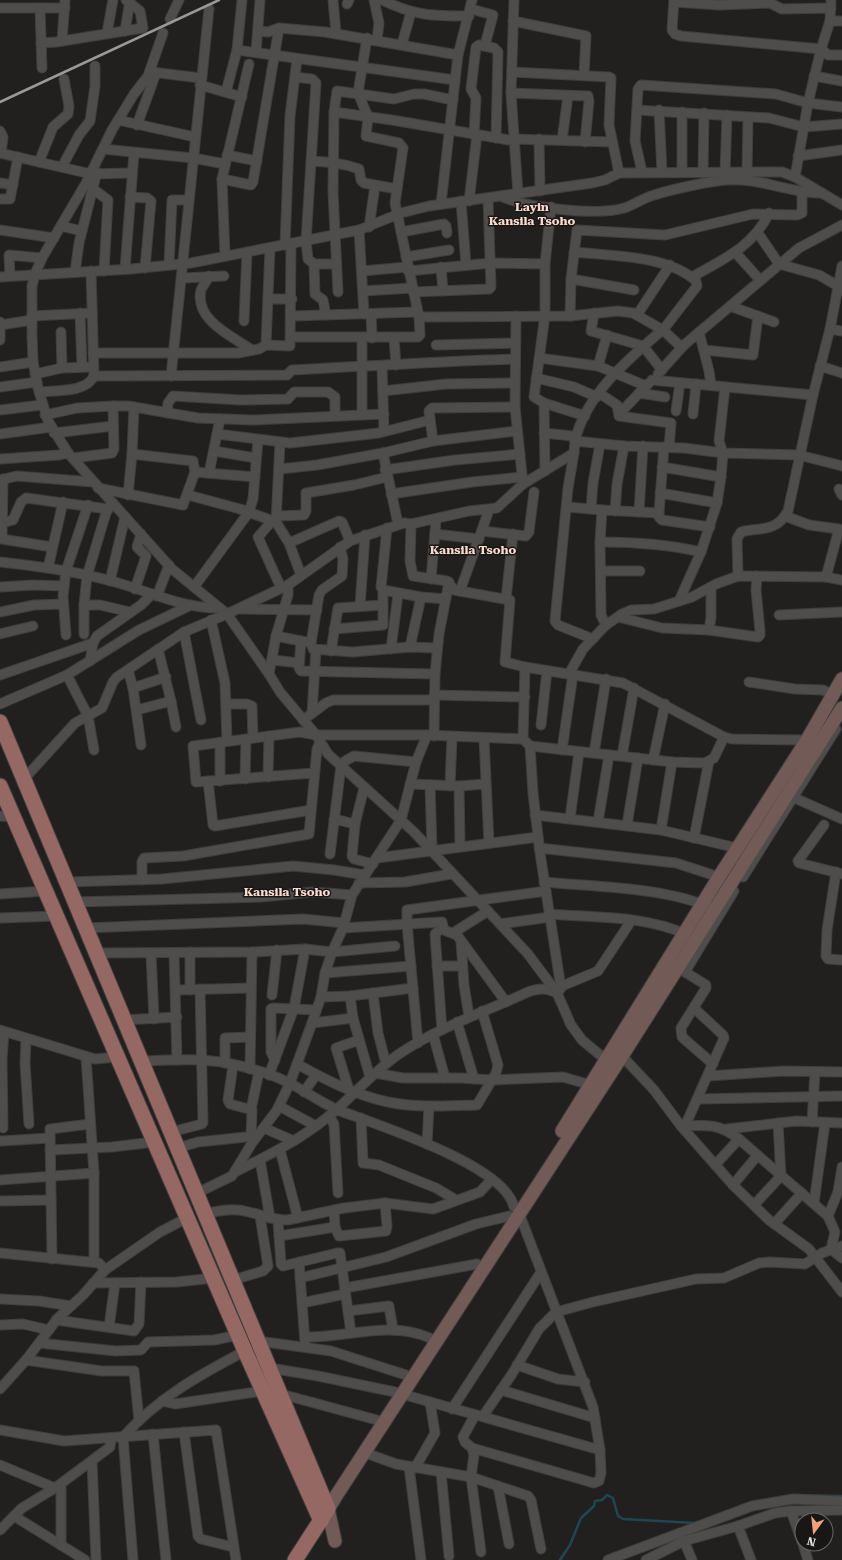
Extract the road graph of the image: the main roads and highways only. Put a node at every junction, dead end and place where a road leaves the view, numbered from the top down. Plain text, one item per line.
1 (842, 679) edge
2 (841, 713) edge
3 (0, 722) edge
4 (0, 786) edge
5 (7, 817) edge
6 (709, 906) junction
7 (514, 1212) junction
8 (399, 1393) junction
9 (323, 1511) junction
10 (284, 1560) edge
11 (295, 1560) edge

1 - 6 main road
2 - 6 main road
3 - 9 main road
4 - 5 main road
5 - 9 main road
6 - 7 main road
6 - 7 main road
7 - 8 main road
7 - 8 main road
8 - 9 main road
8 - 9 main road
9 - 10 main road
9 - 11 main road

